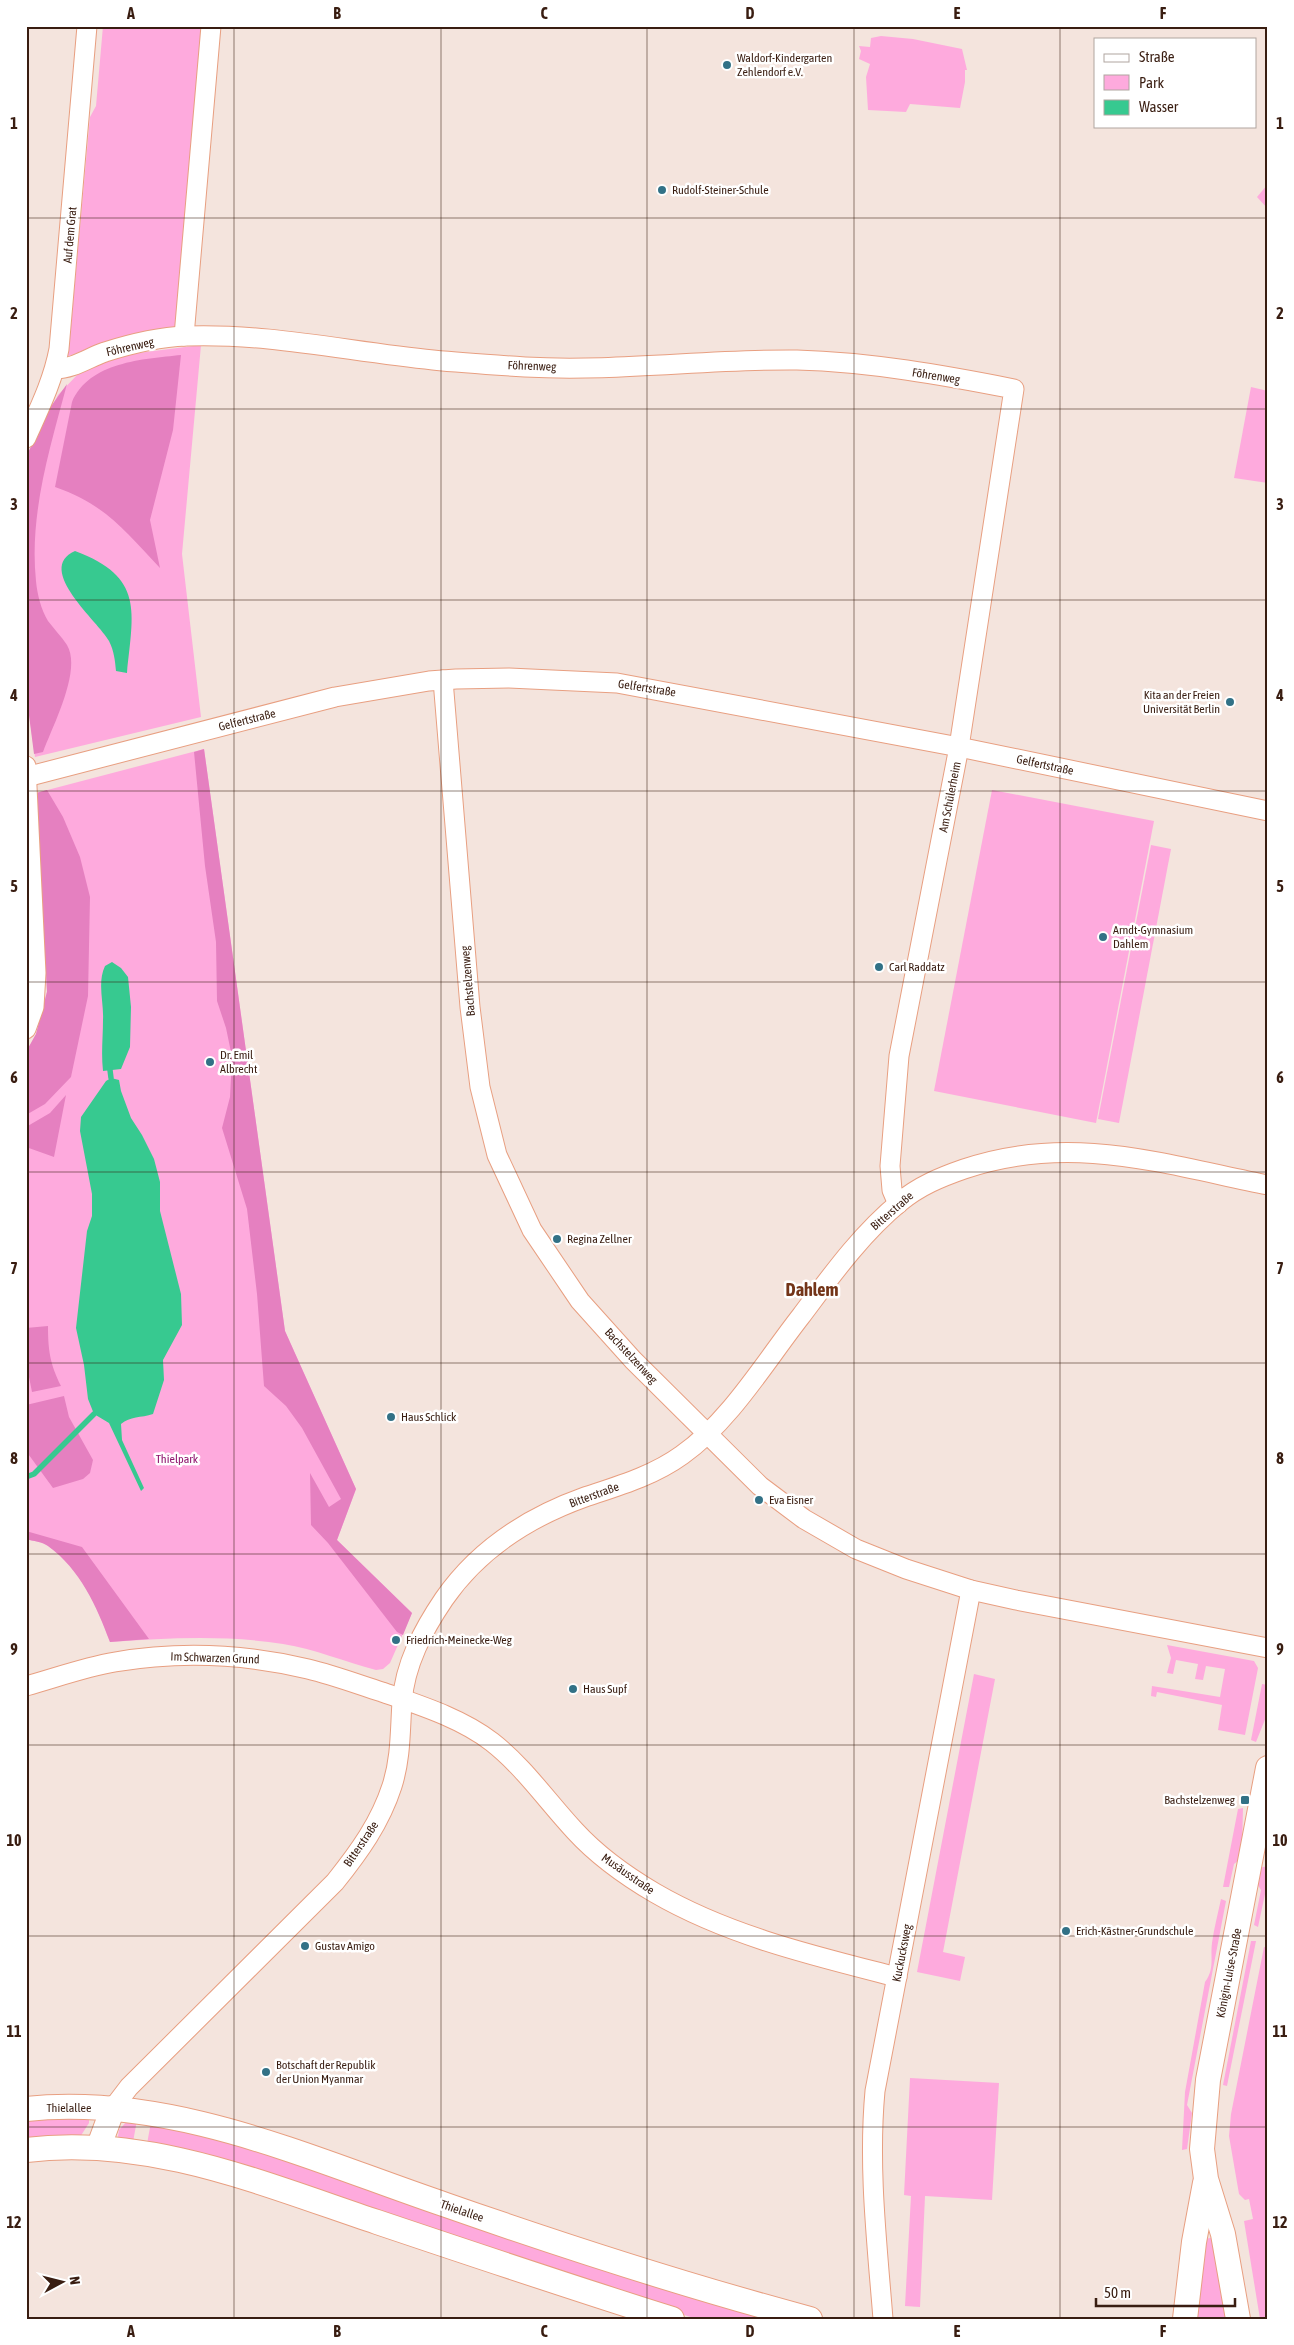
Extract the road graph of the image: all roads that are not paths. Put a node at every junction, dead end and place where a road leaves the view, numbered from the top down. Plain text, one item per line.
1 (87, 26) edge
2 (211, 26) edge
3 (184, 336) junction
4 (55, 369) junction
5 (1014, 389) joint
6 (26, 438) edge
7 (443, 680) junction
8 (959, 747) junction
9 (26, 766) edge
10 (27, 777) edge
11 (1268, 811) edge
12 (26, 1029) edge
13 (1268, 1185) edge
14 (898, 1204) junction
15 (707, 1433) junction
16 (971, 1590) junction
17 (1268, 1648) edge
18 (26, 1686) edge
19 (402, 1699) junction
20 (1268, 1768) edge
21 (897, 1977) junction
22 (113, 2108) junction
23 (26, 2109) edge
24 (99, 2146) junction
25 (26, 2150) edge
26 (1206, 2178) junction
27 (672, 2319) edge
28 (810, 2319) edge
29 (883, 2319) edge
30 (1185, 2319) edge
31 (1238, 2319) edge

1 - 4 street, Auf dem Grat
2 - 3 street
3 - 4 street, Föhrenweg
3 - 5 street, Föhrenweg
4 - 6 street, Auf dem Grat
5 - 8 street, Am Schülerheim
7 - 8 street, Gelfertstraße
7 - 10 street, Gelfertstraße
7 - 15 street, Bachstelzenweg
8 - 11 street, Gelfertstraße
8 - 14 street, Am Schülerheim
9 - 10 street
10 - 12 street
13 - 14 street, Bitterstraße
14 - 15 street, Bitterstraße
15 - 16 street, Bachstelzenweg
15 - 19 street, Bitterstraße
16 - 17 street, Bachstelzenweg
16 - 21 street, Kuckucksweg
18 - 19 street, Im Schwarzen Grund
19 - 21 street, Musäusstraße
19 - 22 street, Bitterstraße
20 - 26 main road, Königin-Luise-Straße
21 - 29 street, Kuckucksweg
22 - 23 main road, Thielallee
22 - 24 main road, Thielallee
22 - 28 main road, Thielallee
24 - 25 main road
24 - 27 main road
26 - 30 main road, Königin-Luise-Straße
26 - 31 main road, Königin-Luise-Straße

